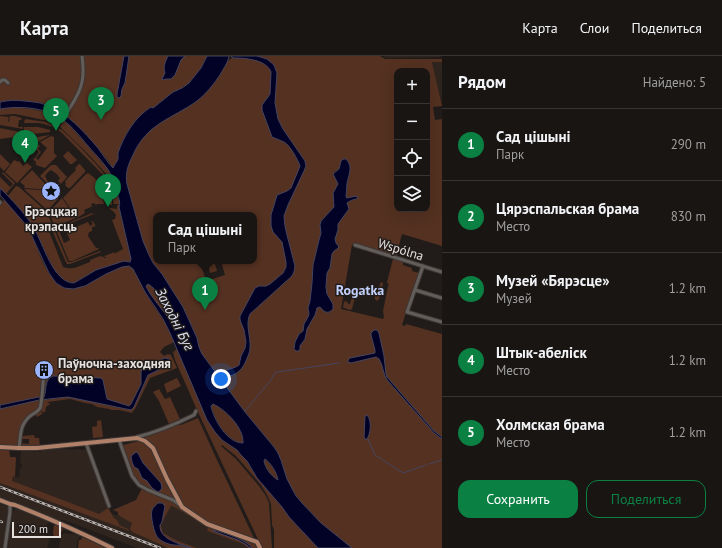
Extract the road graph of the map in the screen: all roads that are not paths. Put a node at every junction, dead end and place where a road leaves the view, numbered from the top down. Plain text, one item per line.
1 (82, 56) edge
2 (0, 82) edge
3 (8, 83) dead end
4 (68, 112) dead end
5 (355, 245) dead end
6 (423, 266) junction
7 (442, 272) edge
8 (415, 290) junction
9 (442, 298) edge
10 (442, 322) edge
11 (44, 373) dead end
12 (196, 411) dead end
13 (135, 438) junction
14 (119, 440) junction
15 (86, 443) junction
16 (0, 447) edge
17 (19, 448) junction
18 (175, 499) junction
19 (0, 500) edge
20 (10, 504) junction
21 (109, 506) dead end
22 (5, 548) edge
23 (112, 548) edge
24 (260, 548) edge

1 - 4 street
2 - 3 street
5 - 6 street, Wspólna
6 - 7 street, Wspólna
6 - 8 street
8 - 9 street
8 - 10 street
11 - 17 street
12 - 13 street
13 - 14 main road
13 - 18 main road
14 - 15 main road
14 - 18 street
15 - 17 main road
15 - 21 street
16 - 17 main road
18 - 24 main road
19 - 20 main road
20 - 22 street
20 - 23 main road

